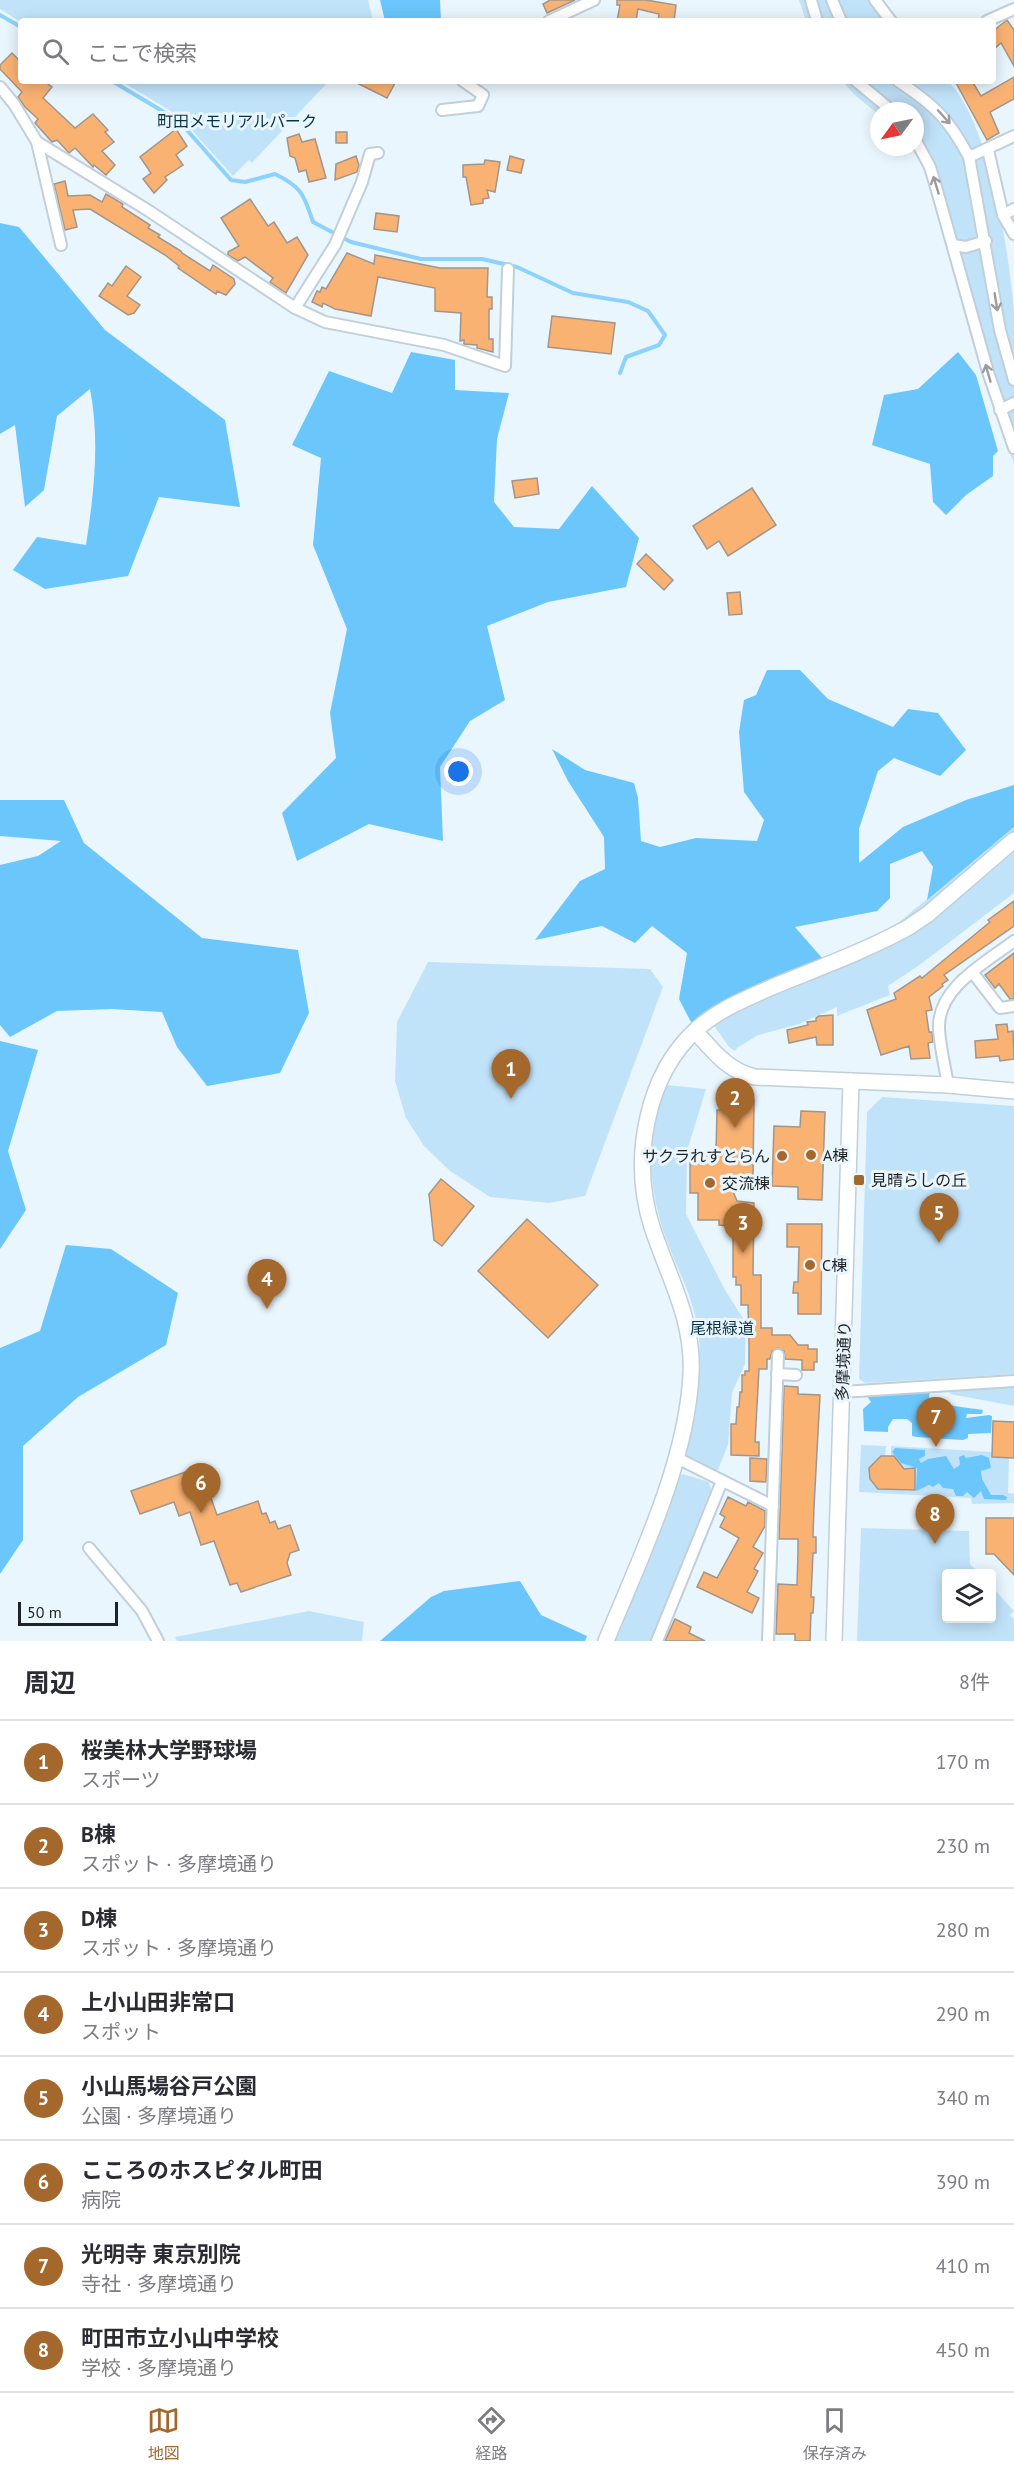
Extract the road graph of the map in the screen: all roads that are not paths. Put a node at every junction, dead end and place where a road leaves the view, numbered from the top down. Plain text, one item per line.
1 (594, 0) edge
2 (811, 0) edge
3 (832, 0) edge
4 (874, 0) edge
5 (1014, 9) edge
6 (555, 18) edge
7 (816, 18) edge
8 (840, 18) edge
9 (889, 18) edge
10 (994, 18) edge
11 (467, 84) edge
12 (860, 84) edge
13 (905, 84) edge
14 (0, 87) edge
15 (881, 102) edge
16 (442, 110) dead end
17 (1014, 136) edge
18 (37, 142) junction
19 (988, 150) junction
20 (378, 153) dead end
21 (924, 156) edge
22 (969, 157) junction
23 (1014, 209) edge
24 (1003, 215) junction
25 (1014, 234) edge
26 (986, 241) junction
27 (62, 245) dead end
28 (953, 245) junction
29 (508, 269) dead end
30 (295, 308) junction
31 (1014, 380) edge
32 (1014, 403) edge
33 (1000, 410) junction
34 (1014, 448) edge
35 (1014, 840) edge
36 (1014, 941) edge
37 (973, 973) junction
38 (1014, 1006) edge
39 (695, 1031) junction
40 (851, 1081) junction
41 (948, 1085) junction
42 (1014, 1091) edge
43 (778, 1355) dead end
44 (777, 1374) junction
45 (796, 1375) dead end
46 (1014, 1381) edge
47 (842, 1392) junction
48 (675, 1457) junction
49 (722, 1481) junction
50 (772, 1506) junction
51 (89, 1548) dead end
52 (158, 1641) edge
53 (606, 1641) edge
54 (657, 1641) edge
55 (768, 1641) edge
56 (834, 1641) edge

1 - 6 street
2 - 7 street
3 - 8 street
4 - 9 street
5 - 10 street
11 - 16 street
12 - 15 street
13 -> 22 street
14 - 18 street
17 - 19 street
18 - 27 street
18 - 30 street
19 - 22 street
19 - 24 street
20 - 30 street
28 -> 21 street
22 - 26 street
23 - 24 street
24 - 25 street
26 - 28 street
26 -> 31 street
33 -> 28 street
29 - 30 street
32 - 33 street
33 - 34 street
35 - 39 street
36 - 37 street
37 - 38 street
37 - 41 street
39 - 40 street
39 - 48 street
40 - 41 street
40 - 47 street, 多摩境通り
41 - 42 street
43 - 44 street
44 - 45 street
44 - 50 street
46 - 47 street
47 - 56 street, 多摩境通り
48 - 49 street
48 - 53 street
49 - 50 street
49 - 54 street
50 - 55 street
51 - 52 street

